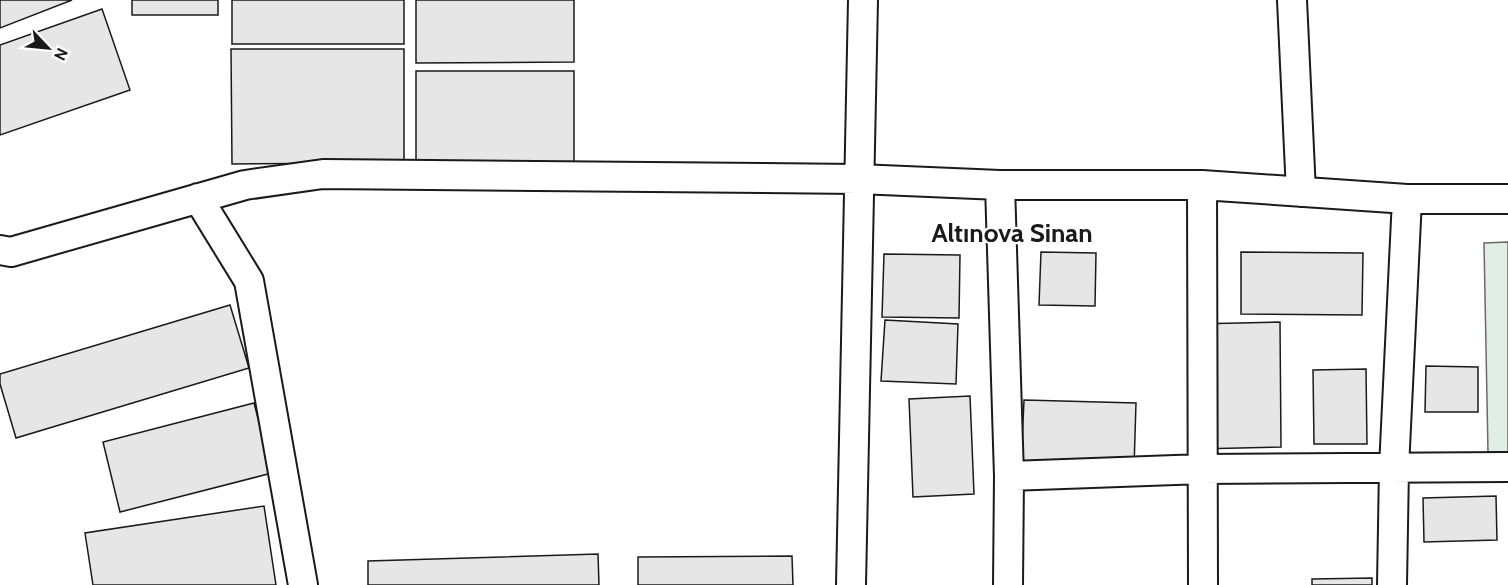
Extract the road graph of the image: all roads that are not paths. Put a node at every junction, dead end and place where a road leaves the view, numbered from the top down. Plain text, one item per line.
1 (862, 0) edge
2 (1292, 0) edge
3 (858, 179) junction
4 (1000, 185) junction
5 (1202, 185) junction
6 (1301, 192) junction
7 (198, 198) junction
8 (1407, 199) junction
9 (1508, 199) edge
10 (0, 250) edge
11 (1508, 467) edge
12 (1394, 468) junction
13 (1203, 469) junction
14 (1009, 476) junction
15 (303, 585) edge
16 (851, 585) edge
17 (1008, 585) edge
18 (1203, 585) edge
19 (1392, 585) edge

1 - 3 street
2 - 6 street
3 - 4 street
3 - 7 street
3 - 16 street
4 - 5 street
4 - 14 street
5 - 6 street
5 - 13 street
6 - 8 street
7 - 10 street
7 - 15 street
8 - 9 street
8 - 12 street
11 - 12 street
12 - 13 street
12 - 19 street
13 - 14 street
13 - 18 street
14 - 17 street

